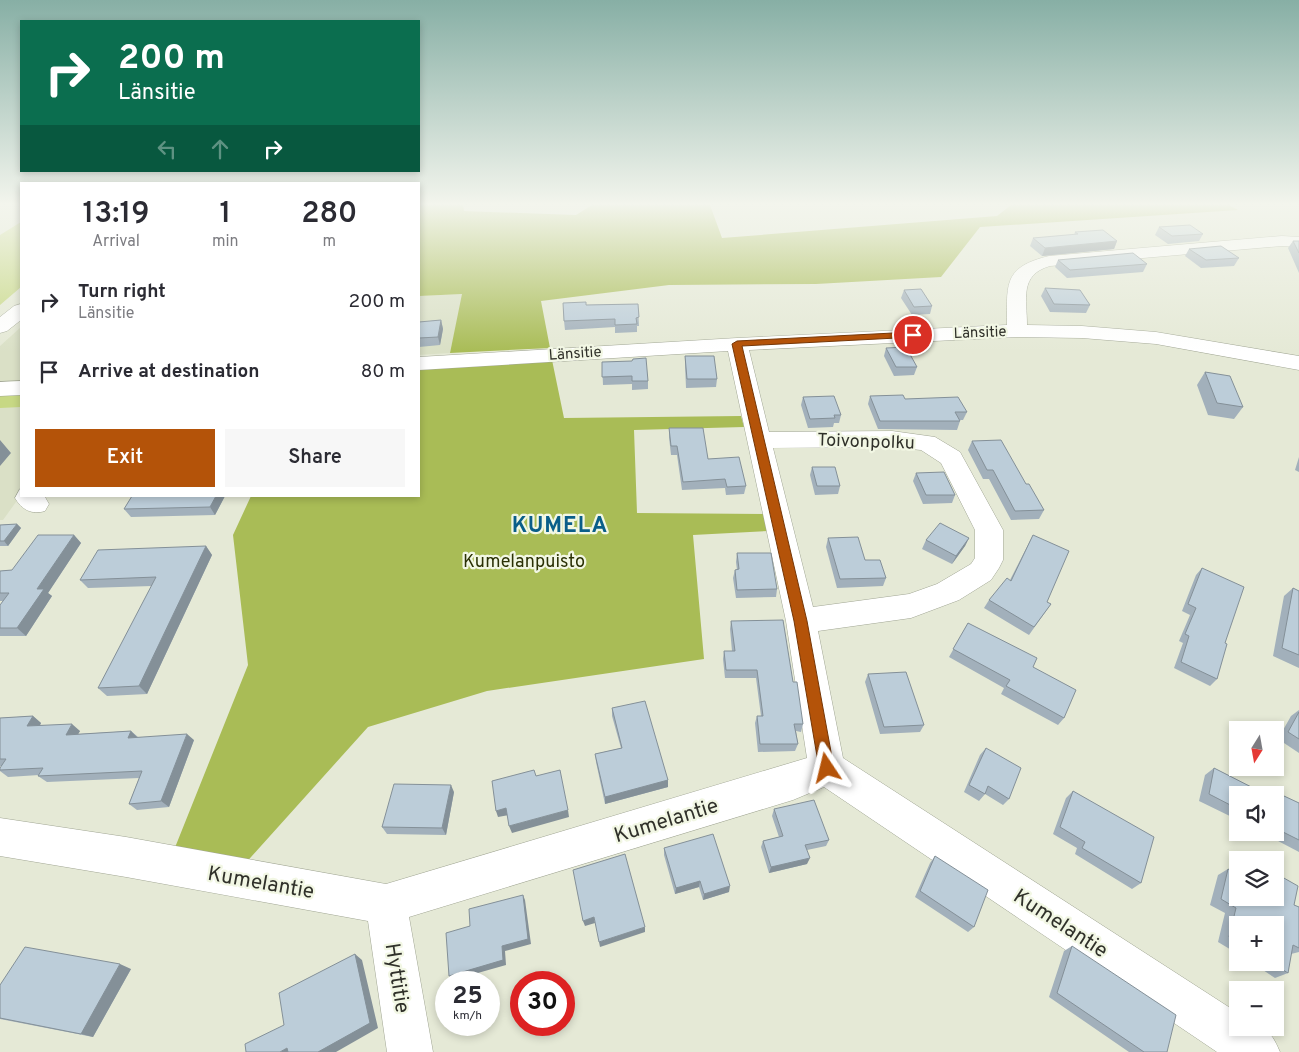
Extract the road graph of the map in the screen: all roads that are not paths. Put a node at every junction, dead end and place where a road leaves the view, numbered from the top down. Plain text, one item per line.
1 (1129, 254) edge
2 (20, 311) edge
3 (0, 327) edge
4 (1017, 331) junction
5 (737, 344) junction
6 (420, 363) edge
7 (1299, 363) edge
8 (20, 388) edge
9 (0, 389) edge
10 (760, 440) junction
11 (800, 621) junction
12 (827, 768) junction
13 (0, 837) edge
14 (386, 904) junction
15 (410, 1052) edge
16 (1257, 1052) edge

1 - 4 street
2 - 3 street
4 - 5 street, Länsitie
4 - 7 street, Länsitie
5 - 6 street, Länsitie
5 - 10 street
8 - 9 street
10 - 11 street
10 - 11 street, Toivonpolku
11 - 12 street
12 - 14 street, Kumelantie
12 - 16 street, Kumelantie
13 - 14 street, Kumelantie
14 - 15 street, Hyttitie

